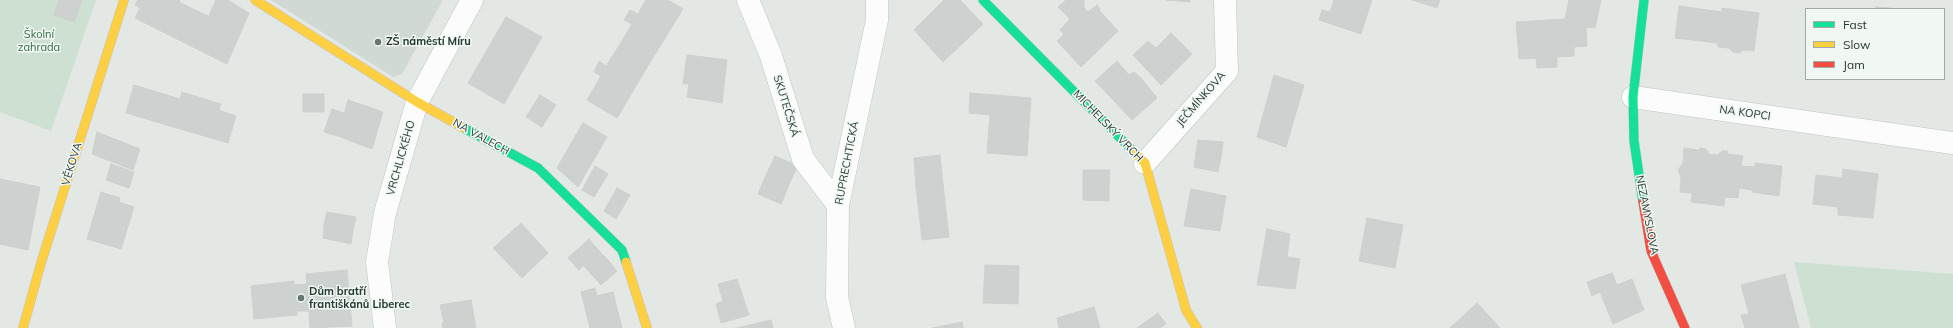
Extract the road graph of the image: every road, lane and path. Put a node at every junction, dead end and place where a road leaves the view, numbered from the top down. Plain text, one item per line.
1 (124, 0) edge
2 (255, 0) edge
3 (472, 0) edge
4 (748, 0) edge
5 (888, 0) edge
6 (983, 0) edge
7 (1225, 0) edge
8 (1644, 0) edge
9 (877, 10) edge
10 (1633, 97) junction
11 (417, 102) junction
12 (1953, 143) edge
13 (1144, 163) junction
14 (838, 204) junction
15 (24, 328) edge
16 (385, 328) edge
17 (647, 328) edge
18 (844, 328) edge
19 (1197, 328) edge
20 (1684, 328) edge

1 - 15 street, VĚKOVA
2 - 11 street, NA VALECH
3 - 11 street, VRCHLICKÉHO
4 - 14 street, SKUTEČSKÁ
5 - 9 street
6 - 13 street, MICHELSKÝ VRCH
7 - 13 street, JEČMÍNKOVA
8 - 10 street
9 - 14 street, RUPRECHTICKÁ
10 - 12 street, NA KOPCI
10 - 20 street, NEZAMYSLOVA
11 - 16 street, VRCHLICKÉHO
11 - 17 street, NA VALECH
13 - 19 street, MICHELSKÝ VRCH
14 - 18 street, RUPRECHTICKÁ

